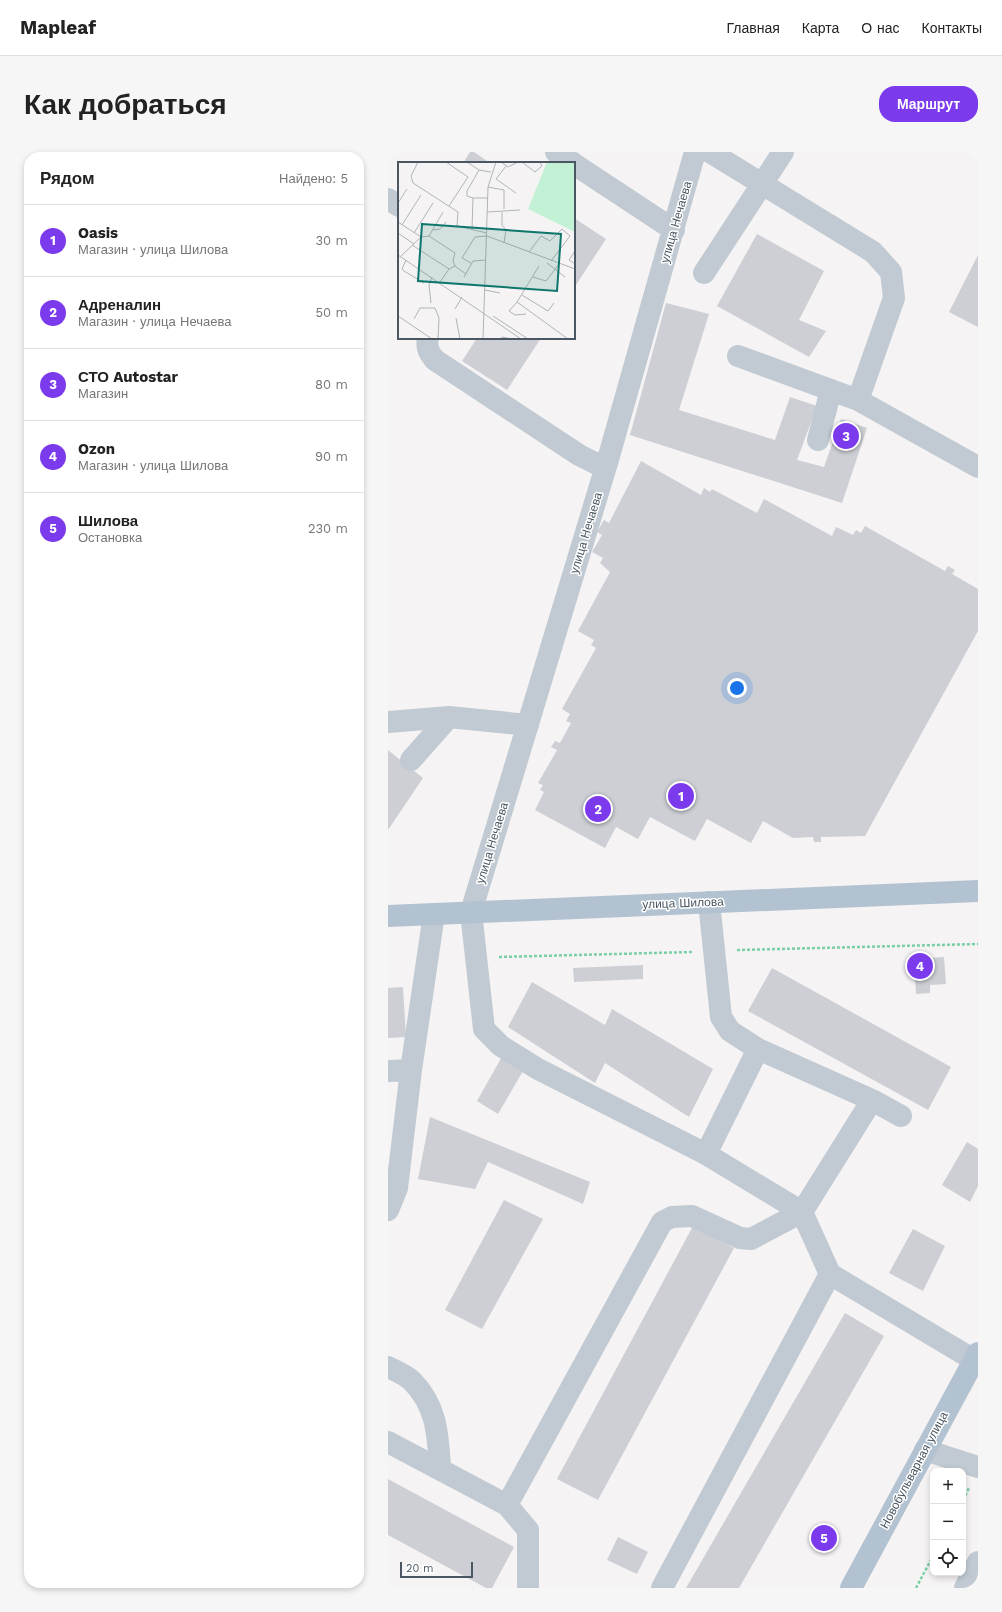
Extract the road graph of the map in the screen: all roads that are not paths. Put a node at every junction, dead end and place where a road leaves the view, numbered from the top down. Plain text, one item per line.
1 (556, 152) edge
2 (696, 152) edge
3 (710, 152) edge
4 (783, 152) edge
5 (572, 162) edge
6 (575, 164) edge
7 (762, 184) junction
8 (388, 199) edge
9 (398, 205) edge
10 (674, 230) junction
11 (704, 273) dead end
12 (428, 339) edge
13 (738, 356) dead end
14 (831, 390) junction
15 (858, 400) junction
16 (818, 440) dead end
17 (606, 466) junction
18 (978, 467) edge
19 (449, 717) junction
20 (388, 722) edge
21 (528, 725) junction
22 (410, 760) dead end
23 (978, 891) edge
24 (709, 902) junction
25 (471, 912) junction
26 (434, 914) junction
27 (388, 916) edge
28 (758, 1049) junction
29 (411, 1070) junction
30 (388, 1071) edge
31 (872, 1100) junction
32 (901, 1116) dead end
33 (706, 1154) junction
34 (388, 1210) edge
35 (802, 1212) junction
36 (830, 1274) junction
37 (976, 1356) edge
38 (388, 1367) edge
39 (388, 1442) edge
40 (925, 1450) junction
41 (978, 1467) edge
42 (440, 1468) junction
43 (507, 1504) junction
44 (978, 1562) edge
45 (528, 1588) edge
46 (662, 1588) edge
47 (850, 1588) edge
48 (965, 1588) edge

1 - 5 street
2 - 10 street, улица Нечаева
3 - 7 street
4 - 7 street
6 - 10 street
7 - 11 street
7 - 15 street
8 - 9 street
10 - 17 street, улица Нечаева
12 - 17 street
13 - 14 street
14 - 15 street
14 - 16 street
15 - 18 street
17 - 21 street, улица Нечаева
19 - 20 street
19 - 21 street
19 - 22 street
21 - 25 street, улица Нечаева
23 - 24 main road, улица Шилова
24 - 25 main road, улица Шилова
24 - 28 street
25 - 26 main road, улица Шилова
25 - 33 street
26 - 27 main road, улица Шилова
26 - 29 street
28 - 31 street
28 - 33 street
29 - 30 street
29 - 34 street
31 - 32 street
31 - 35 street
33 - 35 street
35 - 36 street
35 - 43 street
36 - 37 street
36 - 46 street
37 - 40 main road, Новобульварная улица
38 - 42 street
39 - 42 street
40 - 41 street
40 - 47 main road, Новобульварная улица
42 - 43 street
43 - 45 street
44 - 48 street

